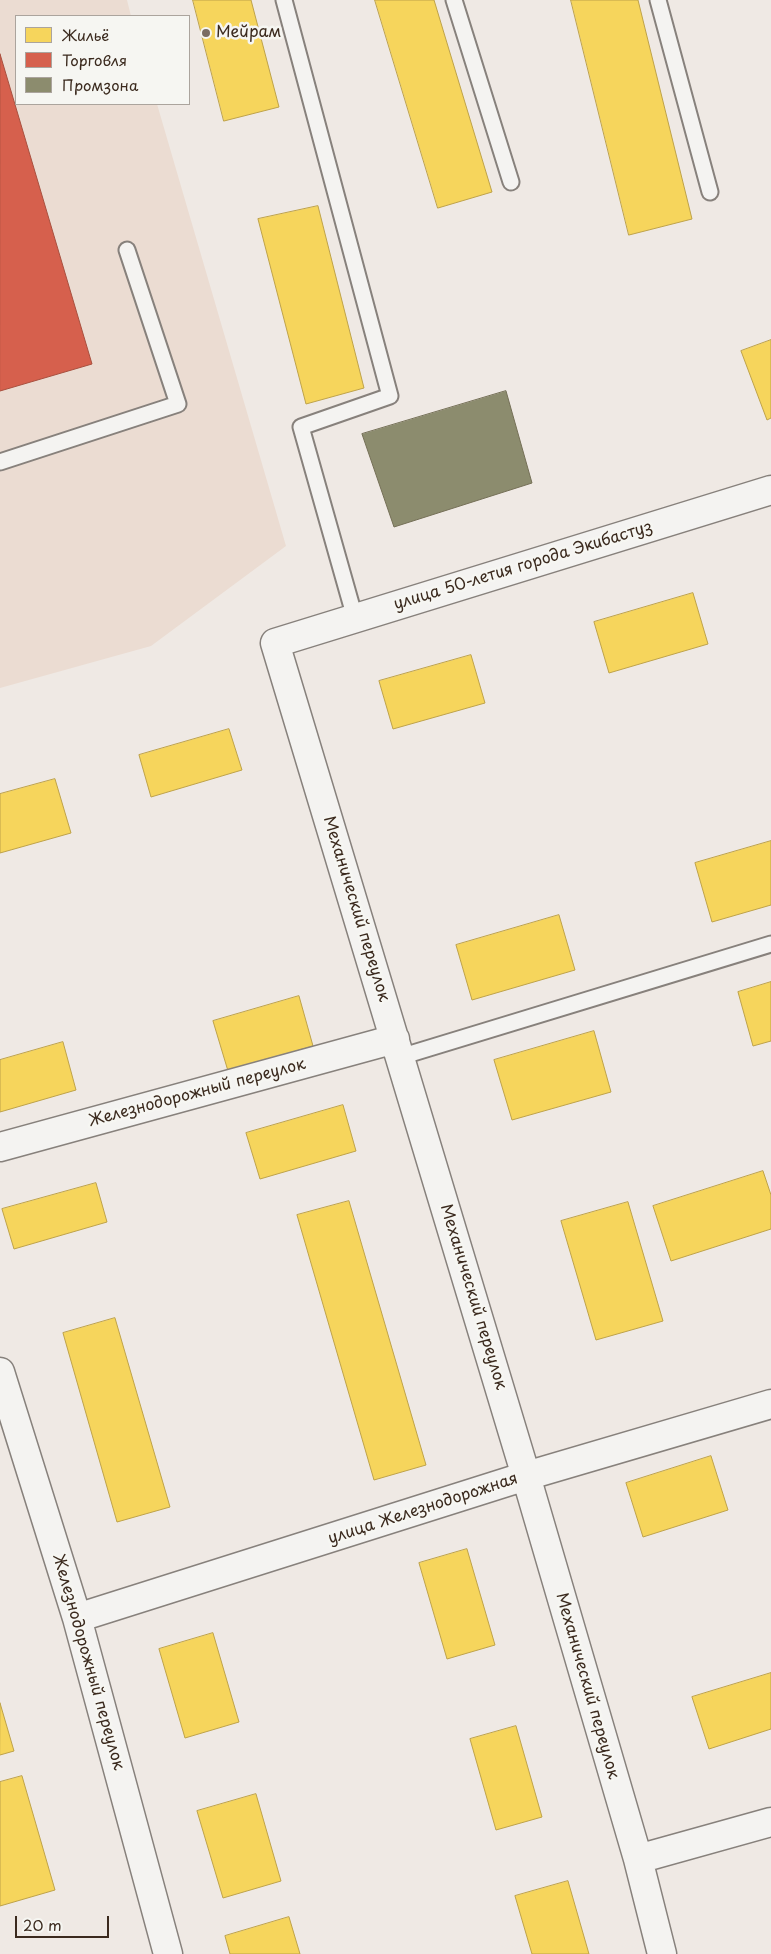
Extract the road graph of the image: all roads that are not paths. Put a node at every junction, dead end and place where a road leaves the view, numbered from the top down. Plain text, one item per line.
1 (284, 0) edge
2 (454, 0) edge
3 (658, 0) edge
4 (511, 182) dead end
5 (710, 192) dead end
6 (127, 250) dead end
7 (0, 462) edge
8 (771, 490) edge
9 (355, 618) junction
10 (275, 643) joint
11 (771, 944) edge
12 (398, 1048) junction
13 (0, 1147) edge
14 (0, 1372) edge
15 (771, 1404) edge
16 (526, 1476) junction
17 (77, 1618) junction
18 (771, 1822) edge
19 (638, 1859) junction
20 (168, 1954) edge
21 (662, 1954) edge

1 - 9 lane
2 - 4 lane
3 - 5 lane
6 - 7 lane
8 - 9 street, улица 50-летия города Экибастуз
9 - 10 street, улица 50-летия города Экибастуз
10 - 12 street, Механический переулок
11 - 12 lane
12 - 13 street, Железнодорожный переулок
12 - 16 street, Механический переулок
14 - 17 street, Железнодорожный переулок
15 - 16 street, улица Железнодорожная
16 - 17 street, улица Железнодорожная
16 - 19 street, Механический переулок
17 - 20 street, Железнодорожный переулок
18 - 19 street
19 - 21 street, Механический переулок

